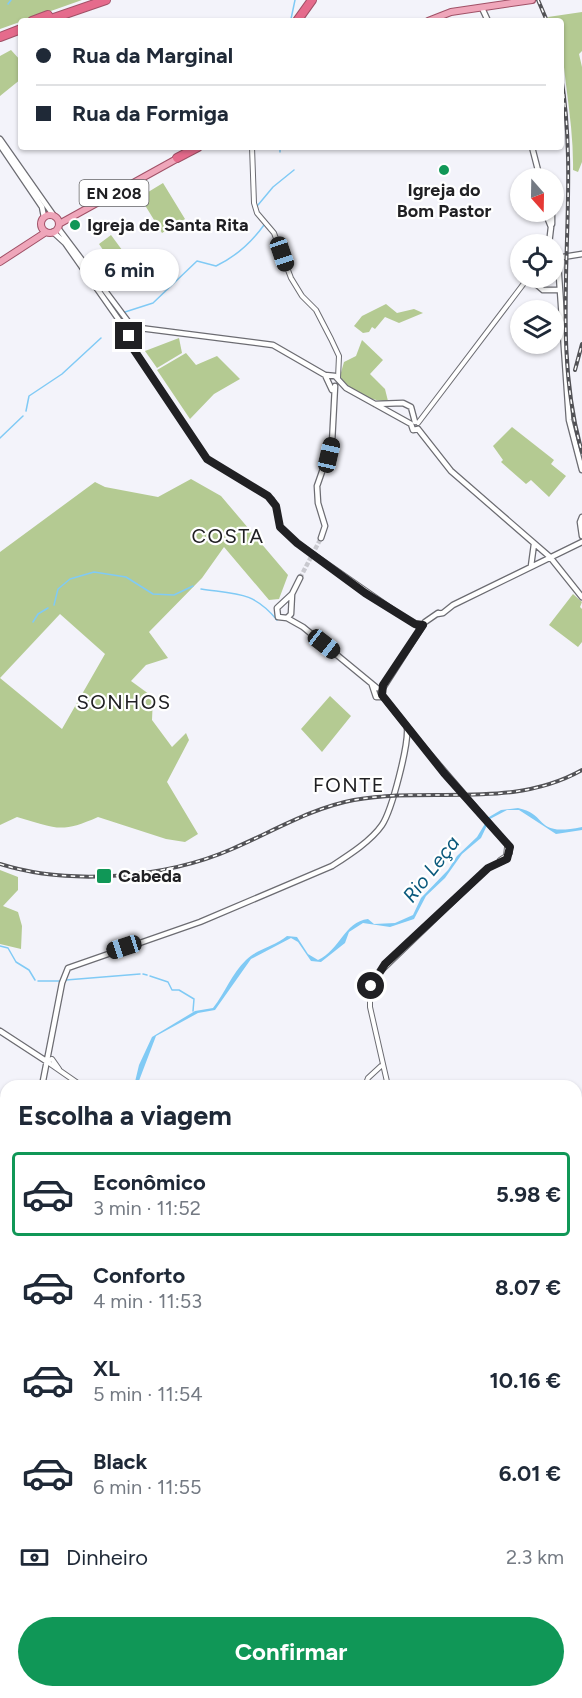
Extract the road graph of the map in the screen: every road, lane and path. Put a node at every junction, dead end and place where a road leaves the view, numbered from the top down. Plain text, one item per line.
1 (92, 0) edge
2 (106, 0) edge
3 (314, 0) edge
4 (532, 0) edge
5 (482, 8) junction
6 (41, 18) edge
7 (54, 18) edge
8 (301, 18) edge
9 (434, 18) edge
10 (486, 18) edge
11 (18, 26) edge
12 (18, 30) edge
13 (0, 32) edge
14 (0, 37) edge
15 (0, 139) edge
16 (0, 145) edge
17 (187, 150) edge
18 (194, 150) edge
19 (252, 150) edge
20 (534, 150) edge
21 (177, 158) joint
22 (539, 168) edge
23 (44, 217) joint
24 (52, 225) junction
25 (582, 254) edge
26 (0, 262) edge
27 (521, 288) edge
28 (540, 288) edge
29 (559, 290) junction
30 (129, 328) junction
31 (332, 380) junction
32 (375, 404) junction
33 (415, 423) junction
34 (582, 470) edge
35 (582, 517) edge
36 (582, 537) edge
37 (321, 538) tunnel mouth
38 (582, 542) edge
39 (534, 544) junction
40 (550, 557) junction
41 (531, 566) junction
42 (300, 578) tunnel mouth
43 (292, 594) junction
44 (582, 597) edge
45 (282, 604) junction
46 (289, 613) junction
47 (420, 626) junction
48 (379, 693) junction
49 (410, 735) junction
50 (502, 839) junction
51 (469, 886) junction
52 (0, 1031) edge
53 (46, 1060) junction
54 (381, 1065) junction
55 (374, 1075) junction
56 (385, 1078) joint
57 (43, 1080) edge
58 (72, 1080) edge
59 (367, 1080) edge

1 - 6 highway
2 - 7 highway
3 - 8 highway
4 - 5 main road
5 - 9 main road
5 - 10 main road
11 - 13 highway
12 - 14 highway
15 - 24 main road
16 - 23 main road
17 - 24 main road, EN 208
18 - 21 highway
19 - 31 street
20 - 22 main road
21 - 24 main road, EN 208
23 - 24 main road
24 - 26 main road, EN 208
24 - 30 main road
25 - 29 main road
27 - 33 street
28 - 29 main road
29 - 34 main road
30 - 31 main road
30 - 47 street
31 - 32 main road
31 - 37 main road
32 - 33 main road
32 - 33 main road
33 - 39 main road
35 - 36 main road
38 - 40 main road
39 - 40 main road
39 - 41 main road
40 - 41 main road
40 - 44 main road
41 - 47 main road
42 - 43 main road
43 - 45 main road
43 - 46 main road
45 - 46 main road
45 - 46 main road
46 - 48 main road
47 - 48 main road
48 - 49 main road
49 - 50 street
49 - 53 main road
50 - 51 street
50 - 51 street
51 - 54 street
52 - 53 main road
53 - 57 main road
53 - 58 street
54 - 55 street
54 - 56 street
55 - 56 street
55 - 59 street

